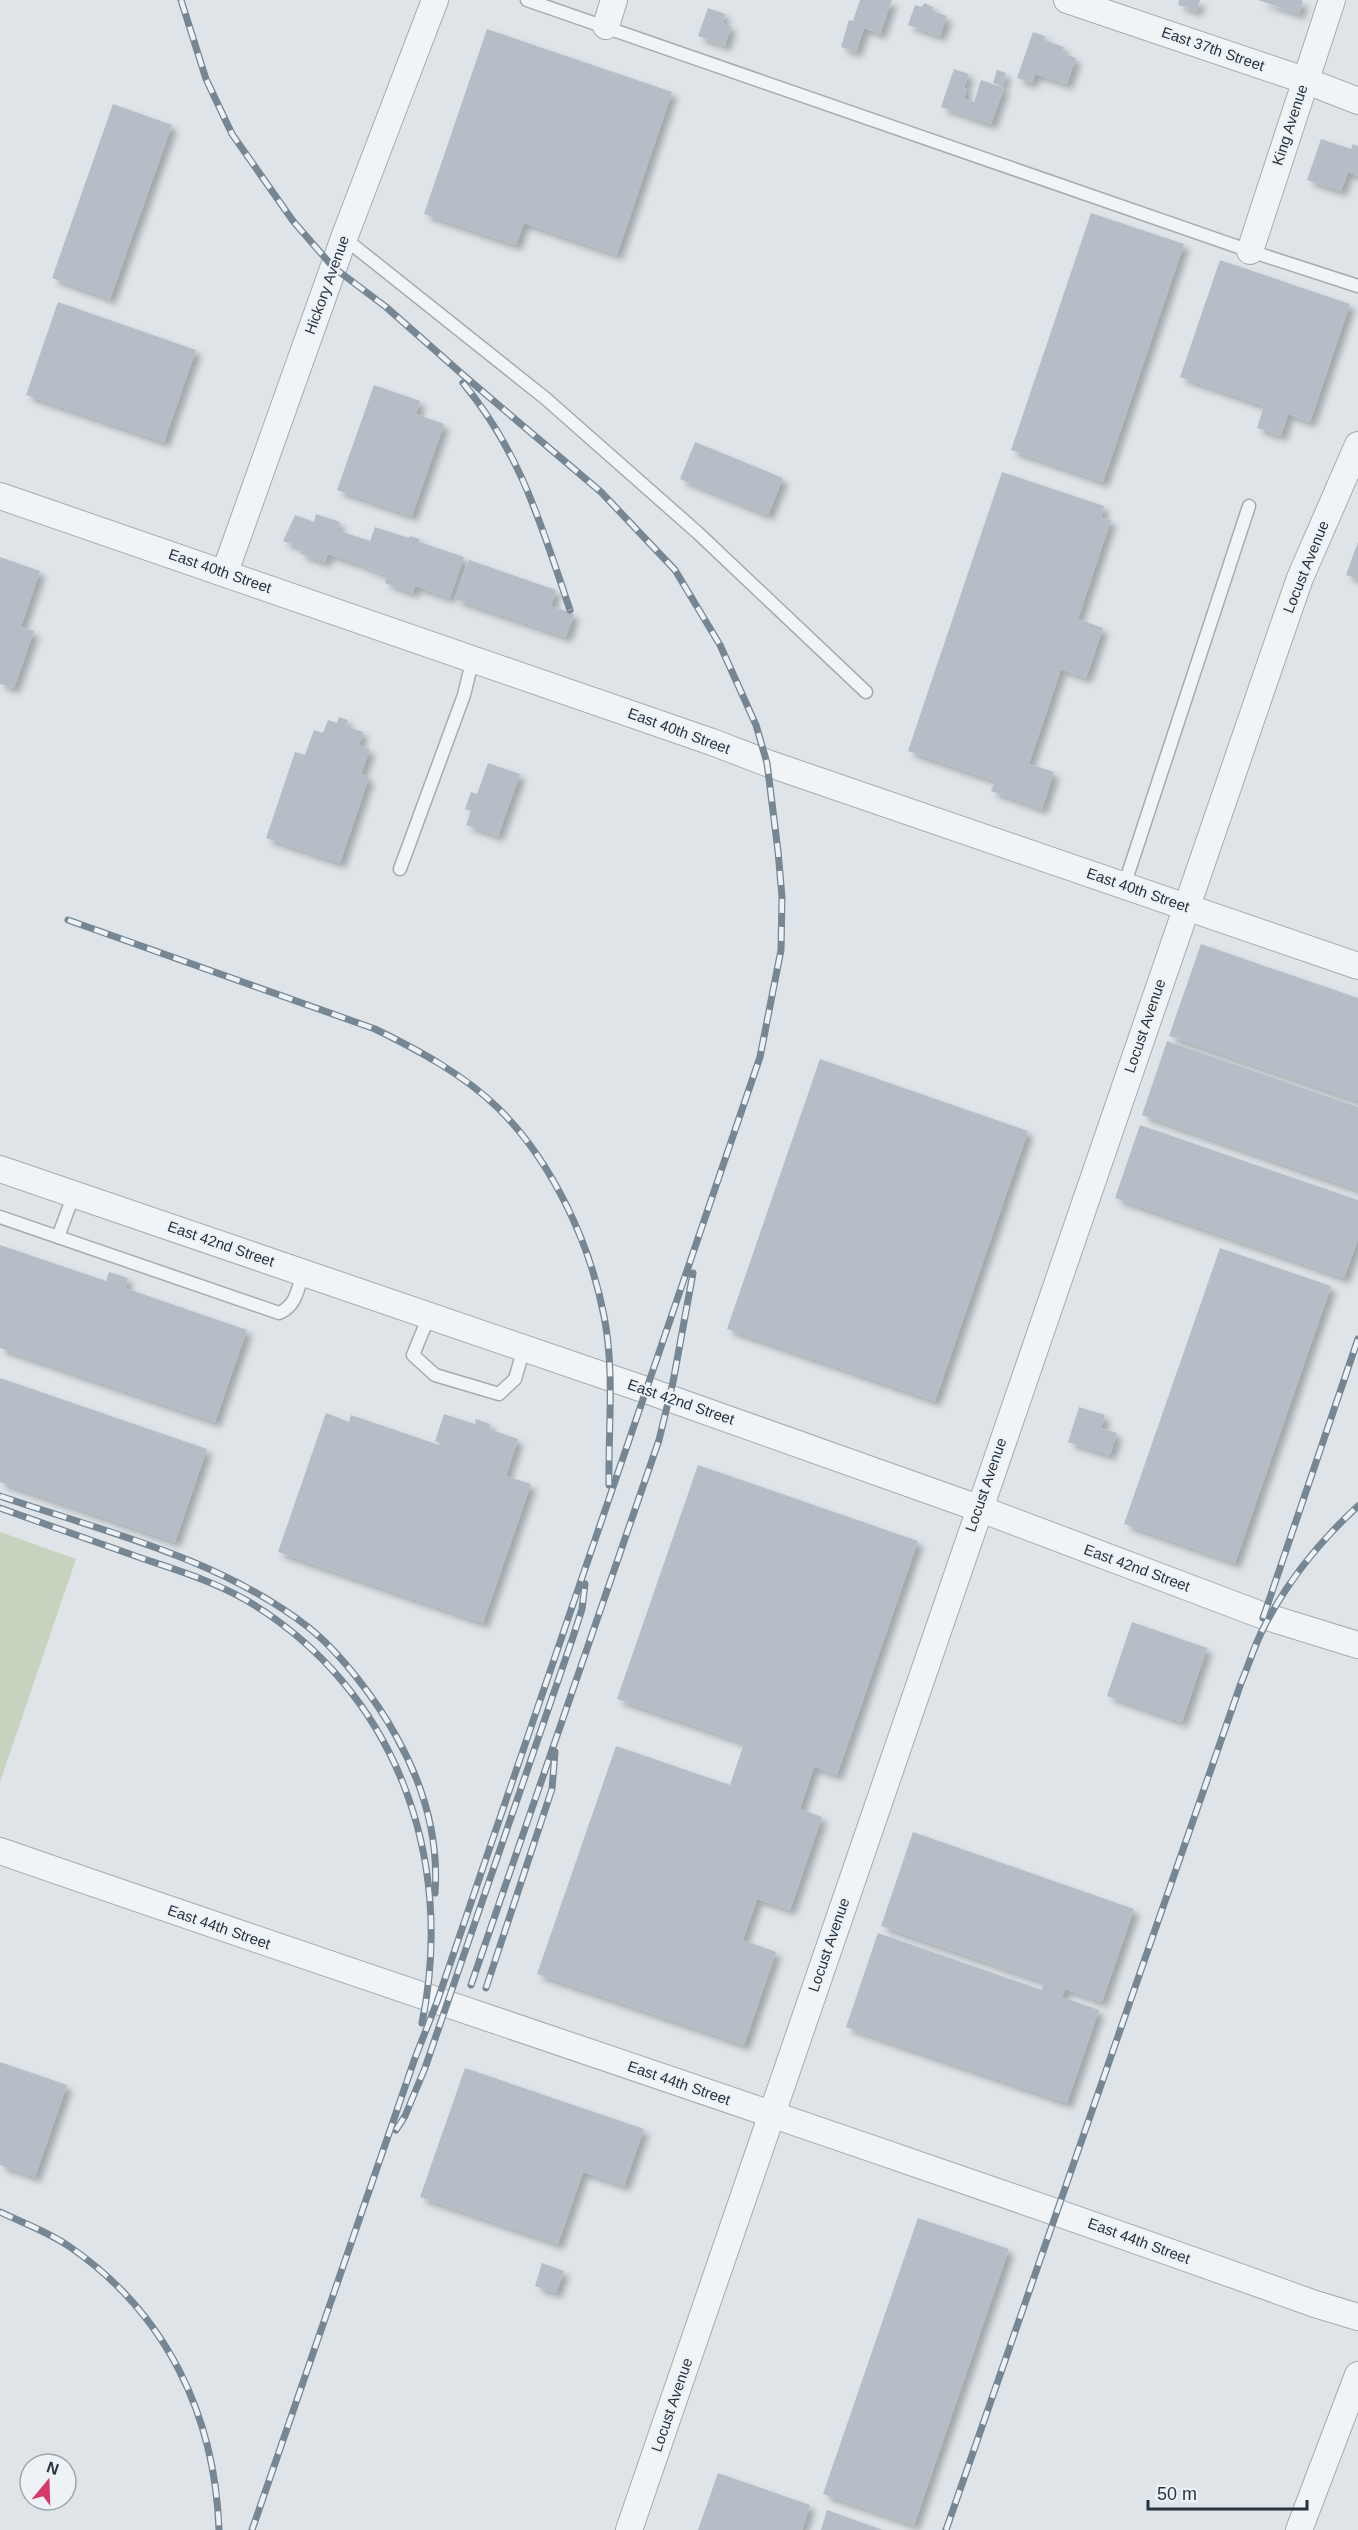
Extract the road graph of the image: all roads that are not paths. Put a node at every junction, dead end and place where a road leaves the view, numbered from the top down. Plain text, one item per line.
1 (435, 0) edge
2 (527, 0) edge
3 (614, 0) edge
4 (1067, 0) edge
5 (1332, 0) edge
6 (606, 26) junction
7 (1304, 80) junction
8 (1358, 101) edge
9 (344, 238) junction
10 (1250, 251) junction
11 (1358, 286) edge
12 (1358, 445) edge
13 (0, 496) edge
14 (1249, 506) dead end
15 (225, 572) junction
16 (473, 658) junction
17 (866, 692) dead end
18 (400, 868) dead end
19 (1124, 886) junction
20 (1186, 907) junction
21 (1358, 966) edge
22 (0, 1169) edge
23 (74, 1194) junction
24 (0, 1217) edge
25 (58, 1237) junction
26 (303, 1272) junction
27 (429, 1316) junction
28 (524, 1348) junction
29 (978, 1508) junction
30 (1358, 1645) edge
31 (0, 1851) edge
32 (771, 2114) junction
33 (1358, 2317) edge
34 (1358, 2375) edge
35 (629, 2530) edge
36 (1299, 2530) edge

1 - 9 street, Hickory Avenue
2 - 6 lane
3 - 6 street
4 - 7 street, East 37th Street
5 - 7 street, King Avenue
6 - 10 lane
7 - 8 street, East 37th Street
7 - 10 street, King Avenue
9 - 15 street, Hickory Avenue
9 - 17 lane
10 - 11 lane
12 - 20 street, Locust Avenue
13 - 15 street, East 40th Street
14 - 19 lane
15 - 16 street, East 40th Street
16 - 18 lane
16 - 19 street, East 40th Street
19 - 20 street, East 40th Street
20 - 21 street, East 40th Street
20 - 29 street, Locust Avenue
22 - 23 street, East 42nd Street
23 - 25 lane
23 - 26 street, East 42nd Street
24 - 25 lane
25 - 26 lane
26 - 27 street, East 42nd Street
27 - 28 street, East 42nd Street
27 - 28 lane
28 - 29 street, East 42nd Street
29 - 30 street, East 42nd Street
29 - 32 street, Locust Avenue
31 - 32 street, East 44th Street
32 - 33 street, East 44th Street
32 - 35 street, Locust Avenue
34 - 36 street

